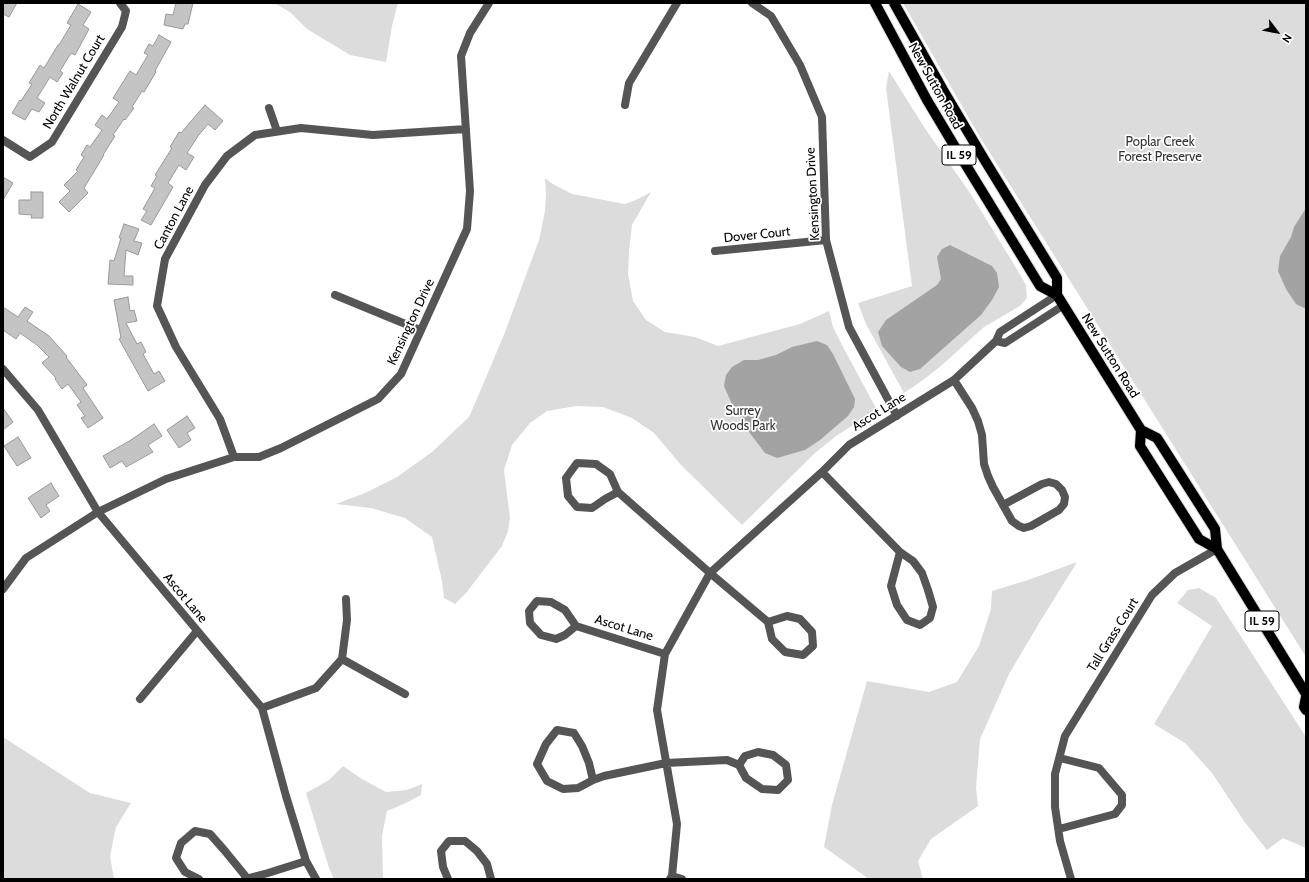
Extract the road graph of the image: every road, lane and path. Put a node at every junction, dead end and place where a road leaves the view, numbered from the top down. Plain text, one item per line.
1 (120, 3) edge
2 (489, 3) edge
3 (677, 3) edge
4 (752, 3) edge
5 (875, 3) edge
6 (894, 3) edge
7 (625, 105) dead end
8 (269, 108) dead end
9 (466, 129) junction
10 (277, 131) junction
11 (3, 140) edge
12 (826, 240) junction
13 (715, 251) dead end
14 (335, 294) dead end
15 (1057, 295) junction
16 (1064, 305) junction
17 (420, 330) junction
18 (996, 341) junction
19 (3, 369) edge
20 (954, 380) junction
21 (896, 416) junction
22 (1141, 430) junction
23 (234, 457) junction
24 (822, 472) junction
25 (618, 492) junction
26 (1003, 505) junction
27 (98, 512) junction
28 (1217, 549) junction
29 (900, 552) junction
30 (710, 573) junction
31 (3, 589) edge
32 (346, 599) dead end
33 (768, 622) junction
34 (576, 626) junction
35 (197, 631) junction
36 (665, 654) junction
37 (342, 659) junction
38 (405, 694) dead end
39 (1306, 694) edge
40 (1306, 697) edge
41 (140, 699) dead end
42 (262, 708) junction
43 (1306, 710) edge
44 (1060, 758) junction
45 (666, 763) junction
46 (739, 765) junction
47 (593, 780) junction
48 (1059, 829) junction
49 (306, 861) junction
50 (671, 878) edge
51 (199, 879) edge
52 (246, 879) edge
53 (316, 879) edge
54 (448, 879) edge
55 (491, 879) edge
56 (682, 879) edge
57 (1071, 879) edge

1 - 11 street, North Walnut Court
2 - 9 street, Kensington Drive
3 - 7 street
4 - 12 street, Kensington Drive
5 - 15 main road, New Sutton Road / IL 59
6 - 15 main road, New Sutton Road / IL 59
8 - 10 street
9 - 10 street, Canton Lane
9 - 17 street, Kensington Drive
10 - 23 street, Canton Lane
12 - 13 street, Dover Court
12 - 21 street, Kensington Drive
14 - 17 street
15 - 16 main road, New Sutton Road / IL 59
15 - 18 street, Ascot Lane
16 - 18 street
16 - 22 main road, New Sutton Road / IL 59
17 - 23 street, Kensington Drive
18 - 20 street, Ascot Lane
19 - 27 street, Ascot Lane
20 - 21 street, Ascot Lane
20 - 26 street
21 - 24 street, Ascot Lane
22 - 28 main road, New Sutton Road / IL 59
22 - 28 main road, New Sutton Road / IL 59
23 - 27 street, Kensington Drive
24 - 29 street
24 - 30 street, Ascot Lane
25 - 25 street
25 - 30 street
26 - 26 street
27 - 31 street, Kensington Drive
27 - 35 street, Ascot Lane
28 - 39 main road, New Sutton Road / IL 59
28 - 44 street, Tall Grass Court
29 - 29 street
30 - 33 street
30 - 36 street, Ascot Lane
32 - 37 street
33 - 33 street
34 - 34 street, Ascot Lane
34 - 36 street, Ascot Lane
35 - 41 street
35 - 42 street, Ascot Lane
36 - 45 street, Ascot Lane
37 - 38 street
37 - 42 street
40 - 43 main road
42 - 49 street, Ascot Lane
44 - 48 street, Tall Grass Court
44 - 48 street
45 - 46 street
45 - 47 street
45 - 50 street, Ascot Lane
46 - 46 street
47 - 47 street
48 - 57 street, Tall Grass Court
49 - 52 street
49 - 53 street, Ascot Lane
50 - 56 street, Ascot Lane
51 - 52 street
54 - 55 street

